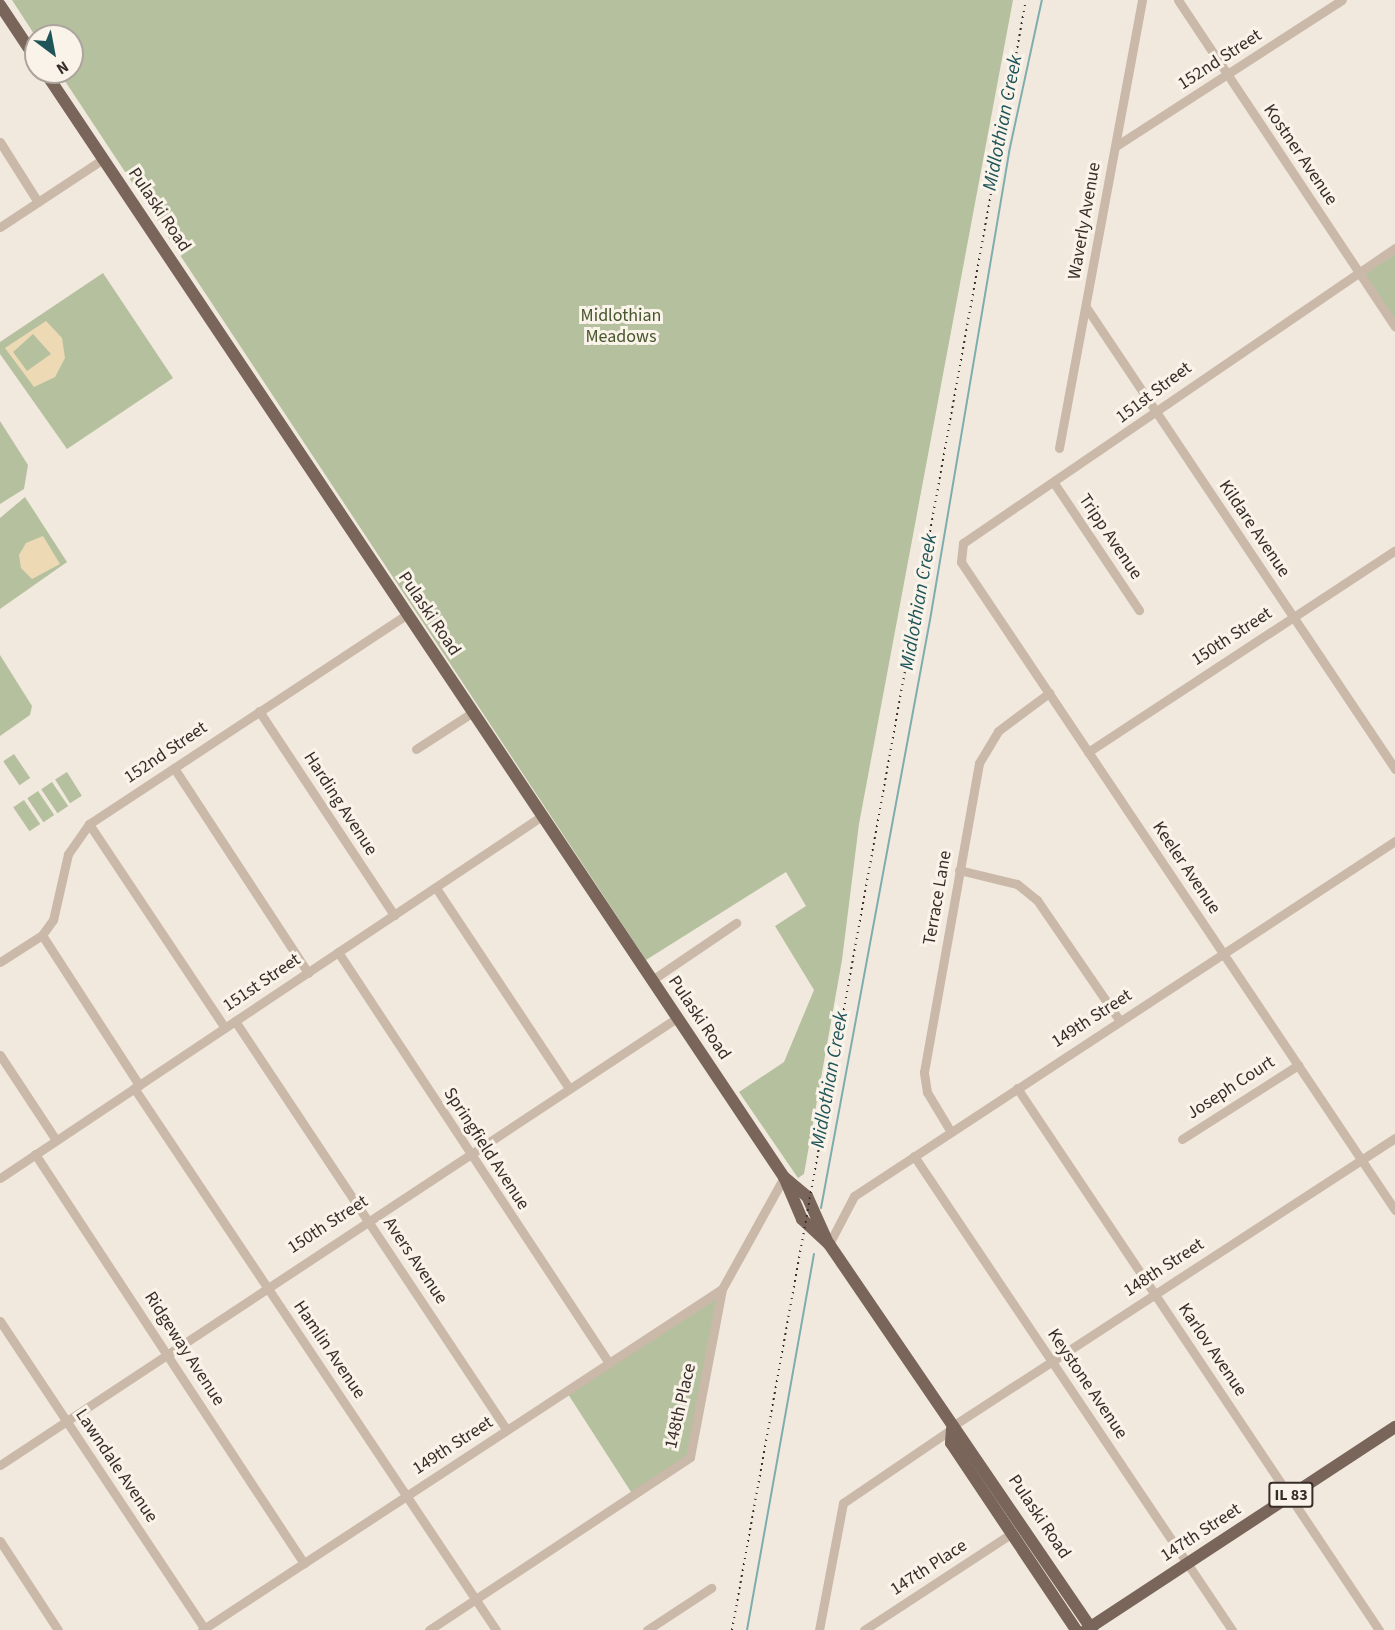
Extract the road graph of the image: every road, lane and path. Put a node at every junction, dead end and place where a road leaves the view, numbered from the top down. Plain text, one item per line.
1 (1142, 0) edge
2 (1178, 0) edge
3 (1342, 0) edge
4 (3, 9) edge
5 (24, 41) edge
6 (1227, 75) junction
7 (53, 84) edge
8 (0, 142) edge
9 (1116, 146) junction
10 (103, 159) junction
11 (38, 201) junction
12 (0, 227) edge
13 (1395, 248) edge
14 (1358, 272) junction
15 (1086, 307) junction
16 (1395, 327) edge
17 (1157, 416) junction
18 (1059, 448) dead end
19 (1054, 483) junction
20 (963, 543) joint
21 (1395, 550) edge
22 (1139, 610) dead end
23 (407, 614) junction
24 (1293, 617) junction
25 (1049, 693) junction
26 (259, 711) junction
27 (473, 712) junction
28 (416, 749) dead end
29 (1088, 752) junction
30 (174, 768) junction
31 (1395, 769) edge
32 (542, 816) junction
33 (89, 824) junction
34 (1395, 841) edge
35 (959, 870) junction
36 (436, 888) junction
37 (393, 915) junction
38 (736, 923) dead end
39 (42, 935) junction
40 (338, 952) junction
41 (1224, 953) junction
42 (0, 962) edge
43 (308, 973) junction
44 (652, 980) junction
45 (677, 1018) junction
46 (235, 1021) junction
47 (1120, 1021) junction
48 (225, 1028) junction
49 (0, 1055) edge
50 (1298, 1065) junction
51 (137, 1087) junction
52 (569, 1088) junction
53 (1017, 1088) junction
54 (951, 1132) junction
55 (1395, 1138) edge
56 (1182, 1139) dead end
57 (56, 1140) junction
58 (35, 1154) junction
59 (469, 1154) junction
60 (914, 1156) junction
61 (1362, 1160) junction
62 (784, 1177) junction
63 (0, 1178) edge
64 (1395, 1209) edge
65 (367, 1220) junction
66 (829, 1244) junction
67 (266, 1286) junction
68 (722, 1289) junction
69 (1155, 1294) junction
70 (0, 1321) edge
71 (168, 1354) junction
72 (1052, 1361) junction
73 (609, 1363) junction
74 (66, 1421) junction
75 (1395, 1427) edge
76 (951, 1428) junction
77 (507, 1430) junction
78 (0, 1465) edge
79 (406, 1496) junction
80 (1290, 1496) junction
81 (1012, 1533) junction
82 (0, 1541) edge
83 (304, 1563) junction
84 (1187, 1564) junction
85 (711, 1588) dead end
86 (475, 1599) junction
87 (1090, 1629) edge
88 (58, 1630) edge
89 (204, 1630) edge
90 (429, 1630) edge
91 (496, 1630) edge
92 (647, 1630) edge
93 (819, 1630) edge
94 (864, 1630) edge
95 (1076, 1630) edge
96 (1232, 1630) edge
97 (1379, 1630) edge

1 - 9 street, Waverly Avenue
2 - 6 street, Kostner Avenue
3 - 6 street, 152nd Street
4 - 5 main road
6 - 9 street, 152nd Street
6 - 14 street, Kostner Avenue
7 - 10 main road, Pulaski Road
8 - 11 street
9 - 15 street, Waverly Avenue
10 - 11 street
10 - 23 main road, Pulaski Road
11 - 12 street
13 - 14 street, 151st Street
14 - 16 street, Kostner Avenue
14 - 17 street, 151st Street
15 - 17 street, Kildare Avenue
15 - 18 street, Waverly Avenue
17 - 19 street, 151st Street
17 - 24 street, Kildare Avenue
19 - 20 street, 151st Street
19 - 22 street, Tripp Avenue
20 - 25 street, Keeler Avenue
21 - 24 street, 150th Street
23 - 26 street, 152nd Street
23 - 27 main road, Pulaski Road
24 - 29 street, 150th Street
24 - 31 street, Kildare Avenue
25 - 29 street, Keeler Avenue
25 - 35 street, Terrace Lane
26 - 30 street, 152nd Street
26 - 37 street, Harding Avenue
27 - 28 street
27 - 32 main road, Pulaski Road
29 - 41 street, Keeler Avenue
30 - 33 street, 152nd Street
30 - 43 street
32 - 36 street, 151st Street
32 - 44 main road, Pulaski Road
33 - 39 street, 152nd Street
33 - 48 street
34 - 41 street, 149th Street
35 - 47 street
35 - 54 street, Terrace Lane
36 - 37 street, 151st Street
36 - 52 street
37 - 40 street, 151st Street
38 - 44 street
39 - 42 street, 152nd Street
39 - 51 street, Hamlin Avenue
40 - 43 street, 151st Street
40 - 59 street, Springfield Avenue
41 - 47 street, 149th Street
41 - 50 street, Keeler Avenue
43 - 46 street, 151st Street
44 - 45 main road, Pulaski Road
45 - 52 street, 150th Street
45 - 62 main road, Pulaski Road
46 - 48 street, 151st Street
46 - 65 street, Avers Avenue
47 - 53 street, 149th Street
48 - 51 street, 151st Street
49 - 57 street
50 - 56 street, Joseph Court
50 - 61 street, Keeler Avenue
51 - 57 street, 151st Street
51 - 67 street, Hamlin Avenue
52 - 59 street, 150th Street
53 - 54 street, 149th Street
53 - 69 street, Karlov Avenue
54 - 60 street, 149th Street
55 - 61 street, 148th Street
57 - 58 street, 151st Street
58 - 63 street, 151st Street
58 - 71 street, Ridgeway Avenue
59 - 65 street, 150th Street
59 - 73 street, Springfield Avenue
60 - 66 street, 149th Street
60 - 72 street, Keystone Avenue
61 - 64 street, Keeler Avenue
61 - 69 street, 148th Street
62 - 66 main road, Pulaski Road
62 - 68 street, 148th Place
65 - 67 street, 150th Street
65 - 77 street, Avers Avenue
66 - 76 main road, Pulaski Road
67 - 71 street, 150th Street
67 - 79 street, Hamlin Avenue
68 - 73 street, 149th Street
68 - 86 street, 148th Place
69 - 72 street, 148th Street
69 - 80 street, Karlov Avenue
70 - 74 street, Lawndale Avenue
71 - 74 street, 150th Street
71 - 83 street, Ridgeway Avenue
72 - 76 street, 148th Street
72 - 84 street, Keystone Avenue
73 - 77 street, 149th Street
74 - 78 street, 150th Street
74 - 89 street, Lawndale Avenue
75 - 80 main road, 147th Street / IL 83
76 - 81 main road, Pulaski Road
76 - 87 main road, Pulaski Road
76 - 93 street, 148th Street
77 - 79 street, 149th Street
79 - 83 street, 149th Street
79 - 86 street, Hamlin Avenue
80 - 84 main road, 147th Street / IL 83
80 - 97 street, Karlov Avenue
81 - 94 street, 147th Place
81 - 95 main road, Pulaski Road
82 - 88 street
83 - 89 street, 149th Street
84 - 87 main road, 147th Street / IL 83
84 - 96 street, Keystone Avenue
85 - 92 street
86 - 90 street, 148th Place
86 - 91 street, Hamlin Avenue

